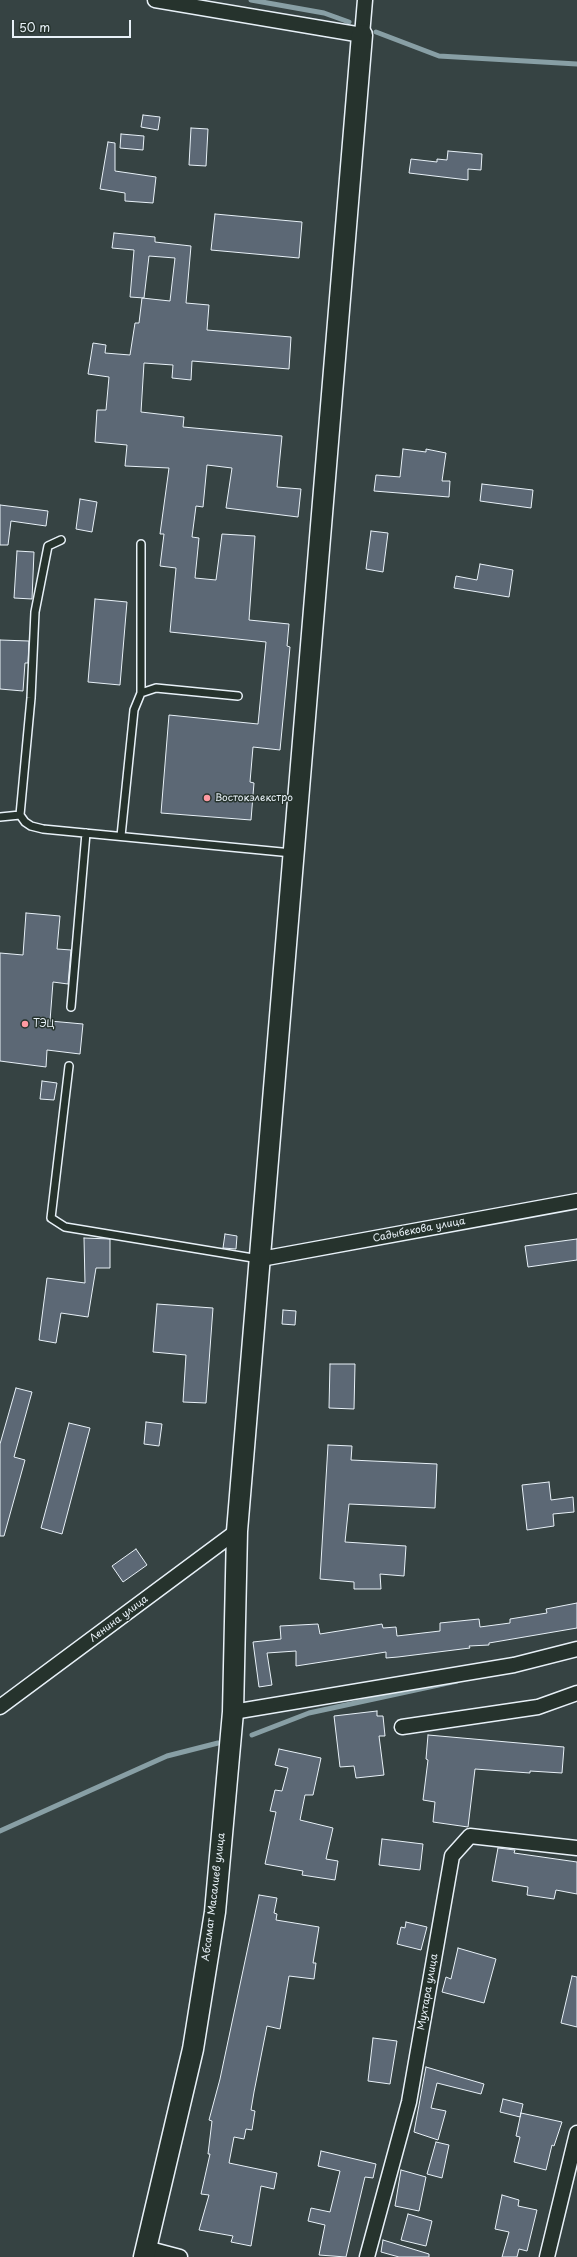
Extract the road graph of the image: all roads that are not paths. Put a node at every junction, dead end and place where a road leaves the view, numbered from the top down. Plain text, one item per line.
1 (155, 0) edge
2 (365, 0) edge
3 (362, 35) junction
4 (61, 540) dead end
5 (141, 544) dead end
6 (141, 693) junction
7 (238, 696) dead end
8 (20, 815) junction
9 (0, 817) edge
10 (86, 833) junction
11 (121, 836) junction
12 (294, 853) junction
13 (71, 1007) dead end
14 (69, 1066) dead end
15 (577, 1201) edge
16 (261, 1259) junction
17 (237, 1531) junction
18 (577, 1649) edge
19 (577, 1693) edge
20 (0, 1707) edge
21 (233, 1712) junction
22 (402, 1727) dead end
23 (577, 1848) edge
24 (577, 2133) edge
25 (145, 2253) edge
26 (180, 2257) edge
27 (367, 2257) edge
28 (547, 2257) edge

1 - 3 street
2 - 3 street
3 - 12 street, Абсамат Масалиев улица
4 - 8 lane
5 - 6 lane
6 - 7 lane
6 - 11 lane
8 - 9 lane
8 - 10 lane
10 - 11 lane
10 - 13 lane
11 - 12 lane
12 - 16 street, Абсамат Масалиев улица
14 - 16 lane
15 - 16 street, Садыбекова улица
16 - 17 street, Абсамат Масалиев улица
17 - 20 street, Ленина улица
17 - 21 street, Абсамат Масалиев улица
18 - 21 street
19 - 22 street
21 - 25 street, Абсамат Масалиев улица
23 - 27 street, Мухтара улица
24 - 28 street
25 - 26 street

